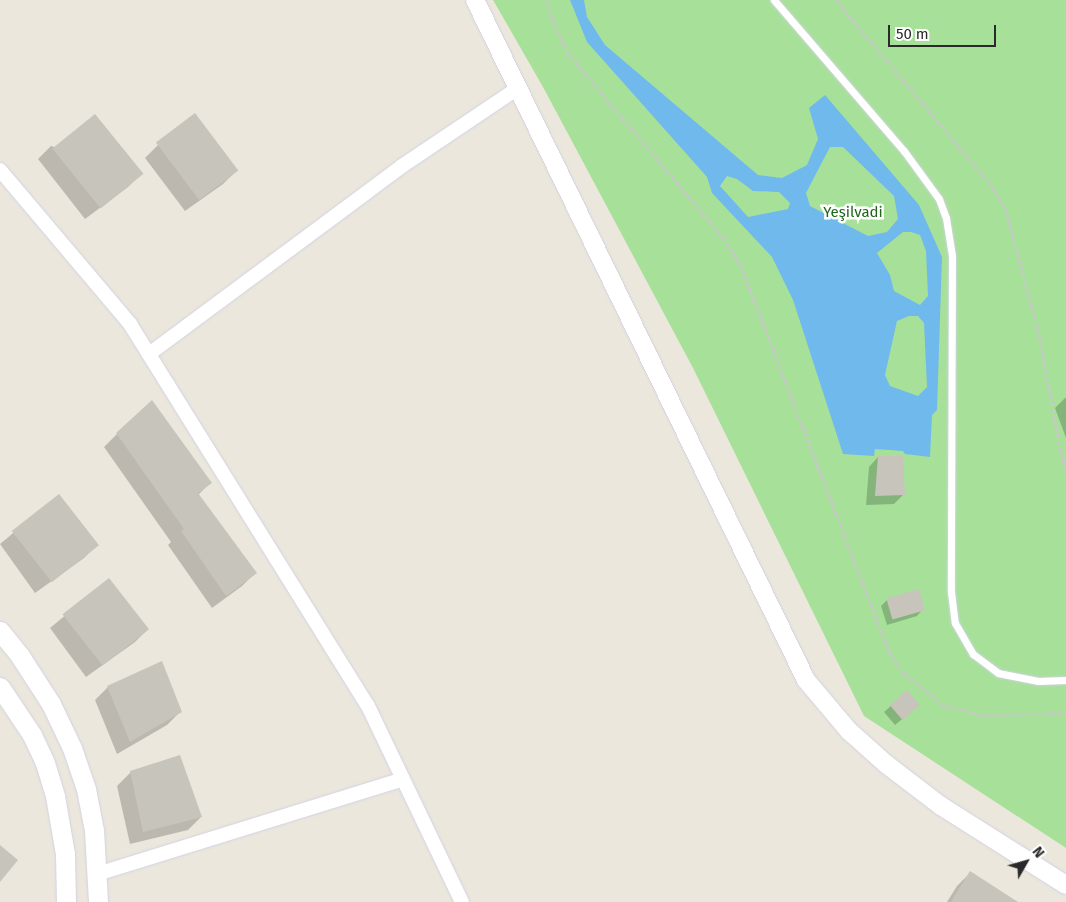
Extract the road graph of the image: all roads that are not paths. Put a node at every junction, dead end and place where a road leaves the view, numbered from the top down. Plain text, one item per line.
1 (475, 0) edge
2 (774, 0) edge
3 (518, 88) junction
4 (0, 170) edge
5 (149, 354) junction
6 (0, 631) edge
7 (1066, 680) edge
8 (0, 687) edge
9 (403, 779) junction
10 (97, 874) junction
11 (1066, 885) edge
12 (66, 902) edge
13 (98, 902) edge
14 (462, 902) edge

1 - 3 street
2 - 7 lane
3 - 5 street
3 - 11 street
4 - 5 street
5 - 9 street
6 - 10 main road
8 - 12 main road
9 - 10 street
9 - 14 street
10 - 13 main road

